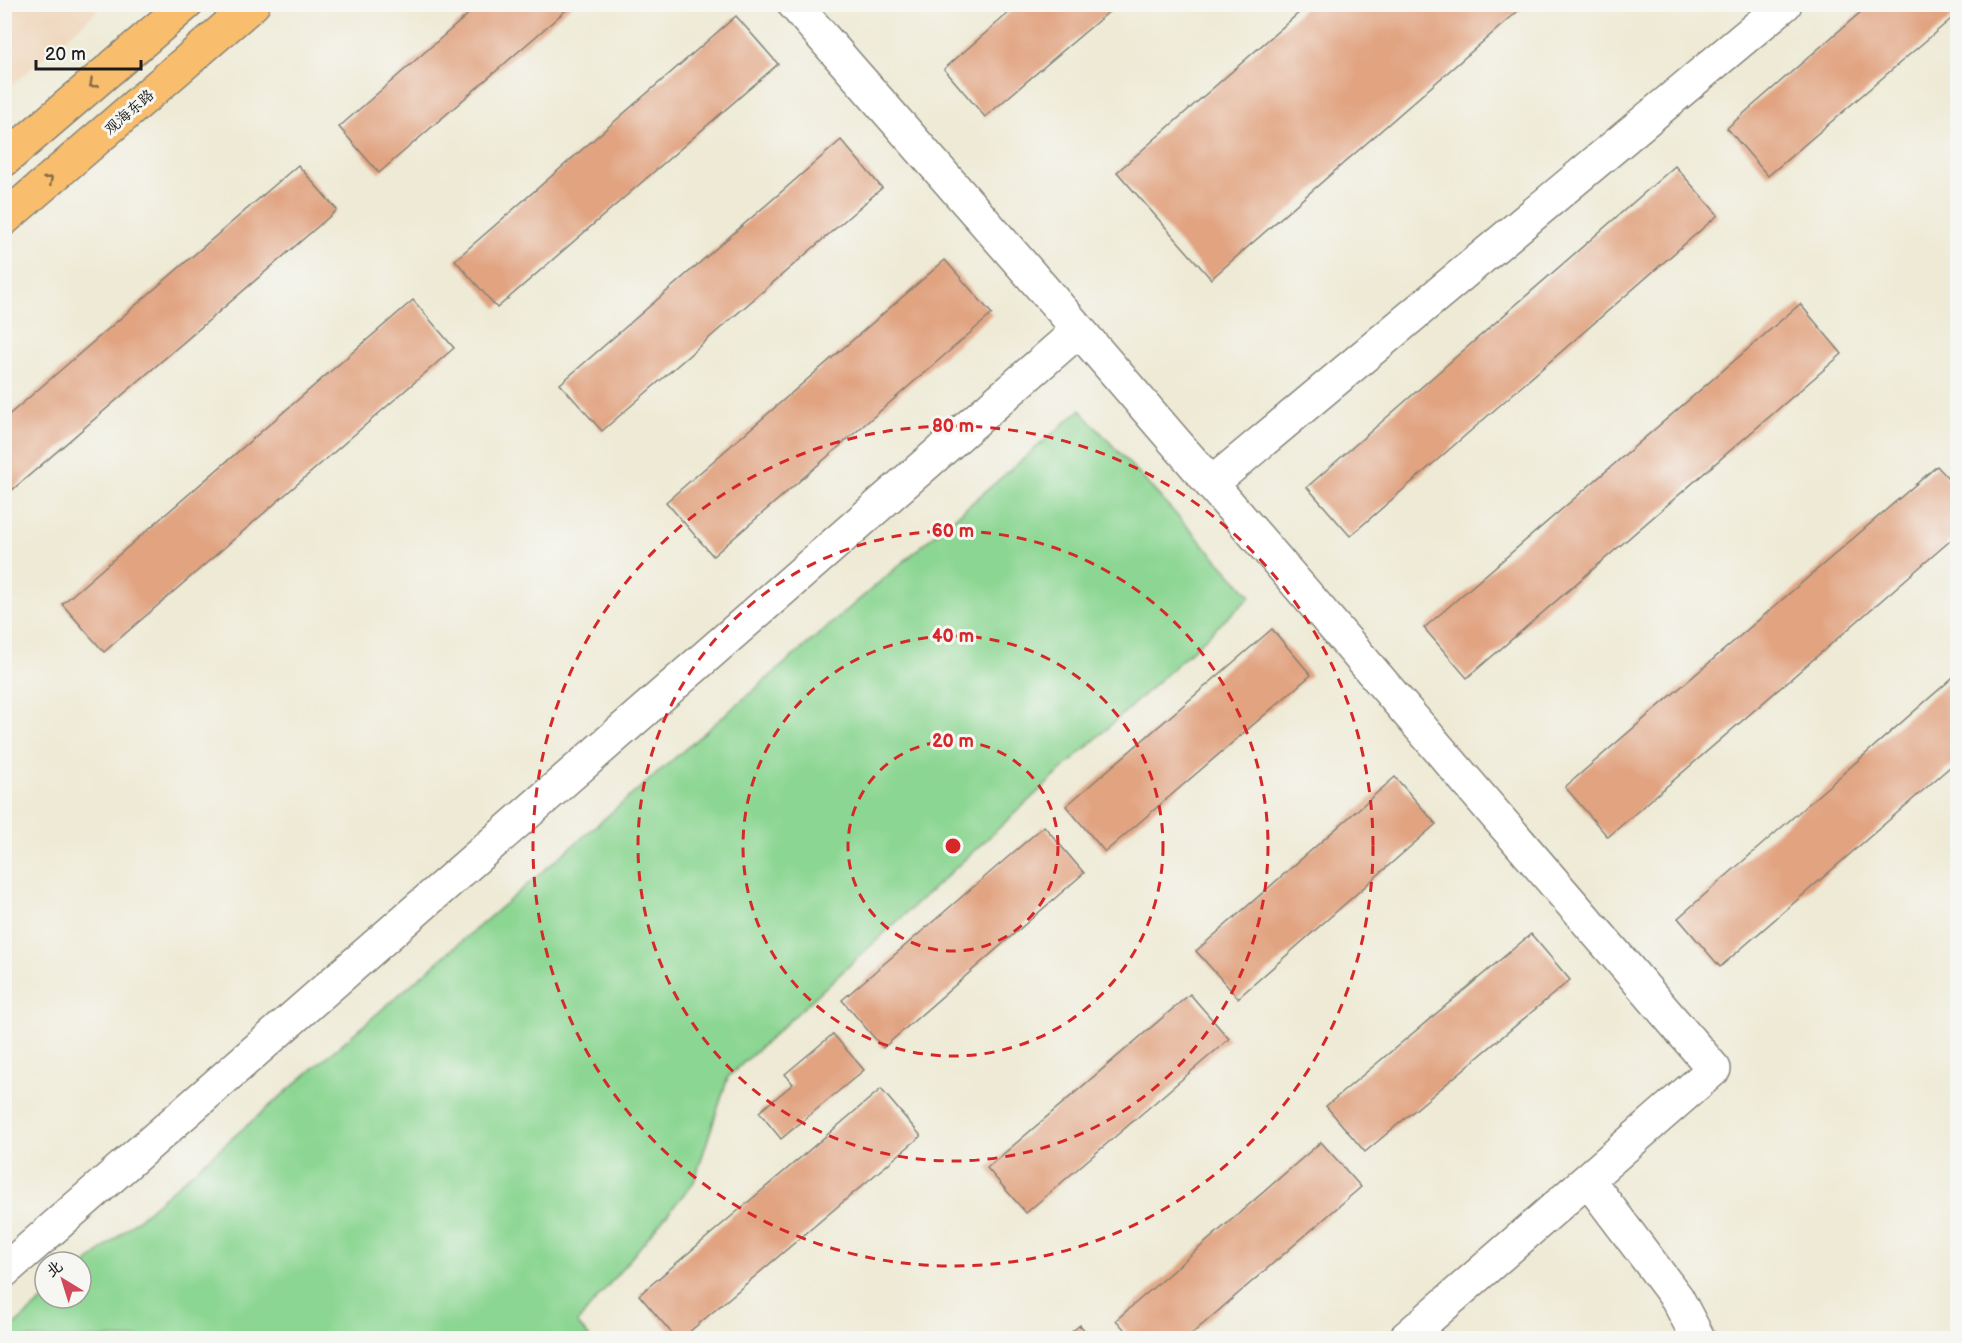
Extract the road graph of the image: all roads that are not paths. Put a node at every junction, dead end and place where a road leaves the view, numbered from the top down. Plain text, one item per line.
1 (186, 4) edge
2 (254, 4) edge
3 (794, 4) edge
4 (1785, 4) edge
5 (4, 160) edge
6 (4, 219) edge
7 (1078, 330) junction
8 (1211, 484) junction
9 (1588, 1180) junction
10 (4, 1271) edge
11 (1406, 1338) edge
12 (1698, 1338) edge

1 -> 5 main road
6 -> 2 main road, 观海东路
3 - 7 street
4 - 8 street
7 - 8 street
7 - 10 street
8 - 9 street
9 - 11 street
9 - 12 street

